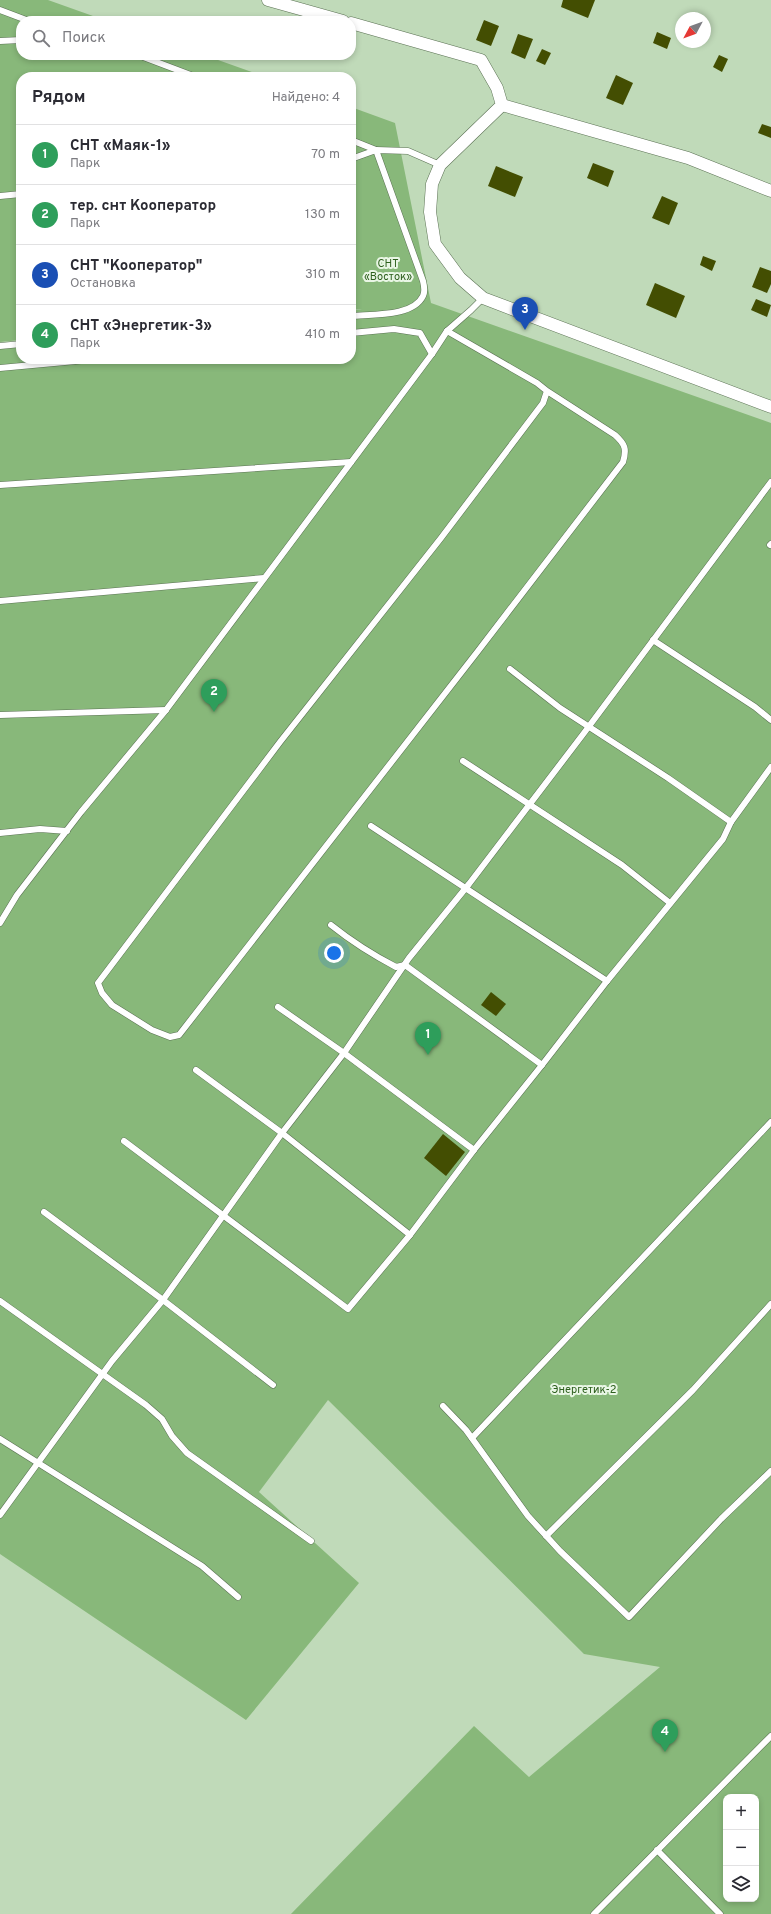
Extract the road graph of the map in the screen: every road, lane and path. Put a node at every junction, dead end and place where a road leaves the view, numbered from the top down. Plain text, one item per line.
1 (268, 0) edge
2 (0, 10) edge
3 (16, 16) edge
4 (324, 16) edge
5 (356, 24) edge
6 (16, 40) edge
7 (0, 41) edge
8 (151, 60) edge
9 (183, 72) edge
10 (502, 105) junction
11 (356, 142) edge
12 (376, 150) junction
13 (356, 157) edge
14 (440, 165) junction
15 (771, 191) edge
16 (16, 194) edge
17 (0, 196) edge
18 (483, 298) junction
19 (356, 316) edge
20 (447, 331) junction
21 (356, 332) edge
22 (16, 344) edge
23 (0, 346) edge
24 (432, 354) junction
25 (43, 364) edge
26 (0, 368) edge
27 (547, 392) junction
28 (771, 408) edge
29 (351, 462) junction
30 (771, 482) edge
31 (0, 485) edge
32 (264, 578) junction
33 (0, 601) edge
34 (653, 640) junction
35 (510, 669) dead end
36 (166, 710) junction
37 (0, 715) edge
38 (771, 720) edge
39 (590, 726) junction
40 (464, 761) dead end
41 (771, 767) edge
42 (529, 804) junction
43 (731, 822) junction
44 (371, 826) dead end
45 (67, 831) junction
46 (0, 833) edge
47 (466, 888) junction
48 (670, 903) junction
49 (0, 923) edge
50 (331, 924) dead end
51 (405, 965) junction
52 (607, 981) junction
53 (278, 1007) dead end
54 (344, 1053) junction
55 (542, 1065) junction
56 (196, 1070) dead end
57 (771, 1122) edge
58 (282, 1133) junction
59 (124, 1141) dead end
60 (474, 1150) junction
61 (44, 1212) dead end
62 (225, 1215) junction
63 (410, 1235) junction
64 (163, 1300) junction
65 (0, 1301) edge
66 (771, 1304) edge
67 (102, 1375) junction
68 (273, 1385) dead end
69 (442, 1406) dead end
70 (0, 1438) edge
71 (472, 1438) junction
72 (38, 1463) junction
73 (771, 1471) edge
74 (0, 1515) edge
75 (546, 1536) junction
76 (311, 1541) dead end
77 (238, 1597) dead end
78 (771, 1736) edge
79 (657, 1850) junction
80 (594, 1914) edge
81 (720, 1914) edge

1 - 4 street
2 - 3 lane
5 - 10 street
6 - 7 lane
8 - 9 lane
10 - 14 street
10 - 15 street
11 - 12 lane
12 - 13 lane
12 - 14 lane
12 - 19 lane
14 - 18 street
16 - 17 lane
18 - 20 lane
18 - 28 street
20 - 24 lane
20 - 27 lane
21 - 24 lane
22 - 23 lane
24 - 29 lane
25 - 26 lane
27 - 27 lane
29 - 31 lane
29 - 32 lane
30 - 34 lane
32 - 33 lane
32 - 36 lane
34 - 38 lane
34 - 39 lane
35 - 39 lane
36 - 37 lane
36 - 45 lane
39 - 42 lane
39 - 43 lane
40 - 42 lane
41 - 43 lane
42 - 47 lane
42 - 48 lane
43 - 48 lane
44 - 47 lane
45 - 46 lane
45 - 49 lane
47 - 51 lane
47 - 52 lane
48 - 52 lane
50 - 51 lane
51 - 54 lane
51 - 55 lane
52 - 55 lane
53 - 54 lane
54 - 58 lane
54 - 60 lane
55 - 60 lane
56 - 58 lane
57 - 71 lane
58 - 62 lane
58 - 63 lane
59 - 62 lane
60 - 63 lane
61 - 64 lane
62 - 63 lane
62 - 64 lane
64 - 67 lane
64 - 68 lane
65 - 67 lane
66 - 75 lane
67 - 72 lane
67 - 76 lane
69 - 71 lane
70 - 72 lane
71 - 75 lane
72 - 74 lane
72 - 77 lane
73 - 75 lane
78 - 79 lane
79 - 80 lane
79 - 81 lane

